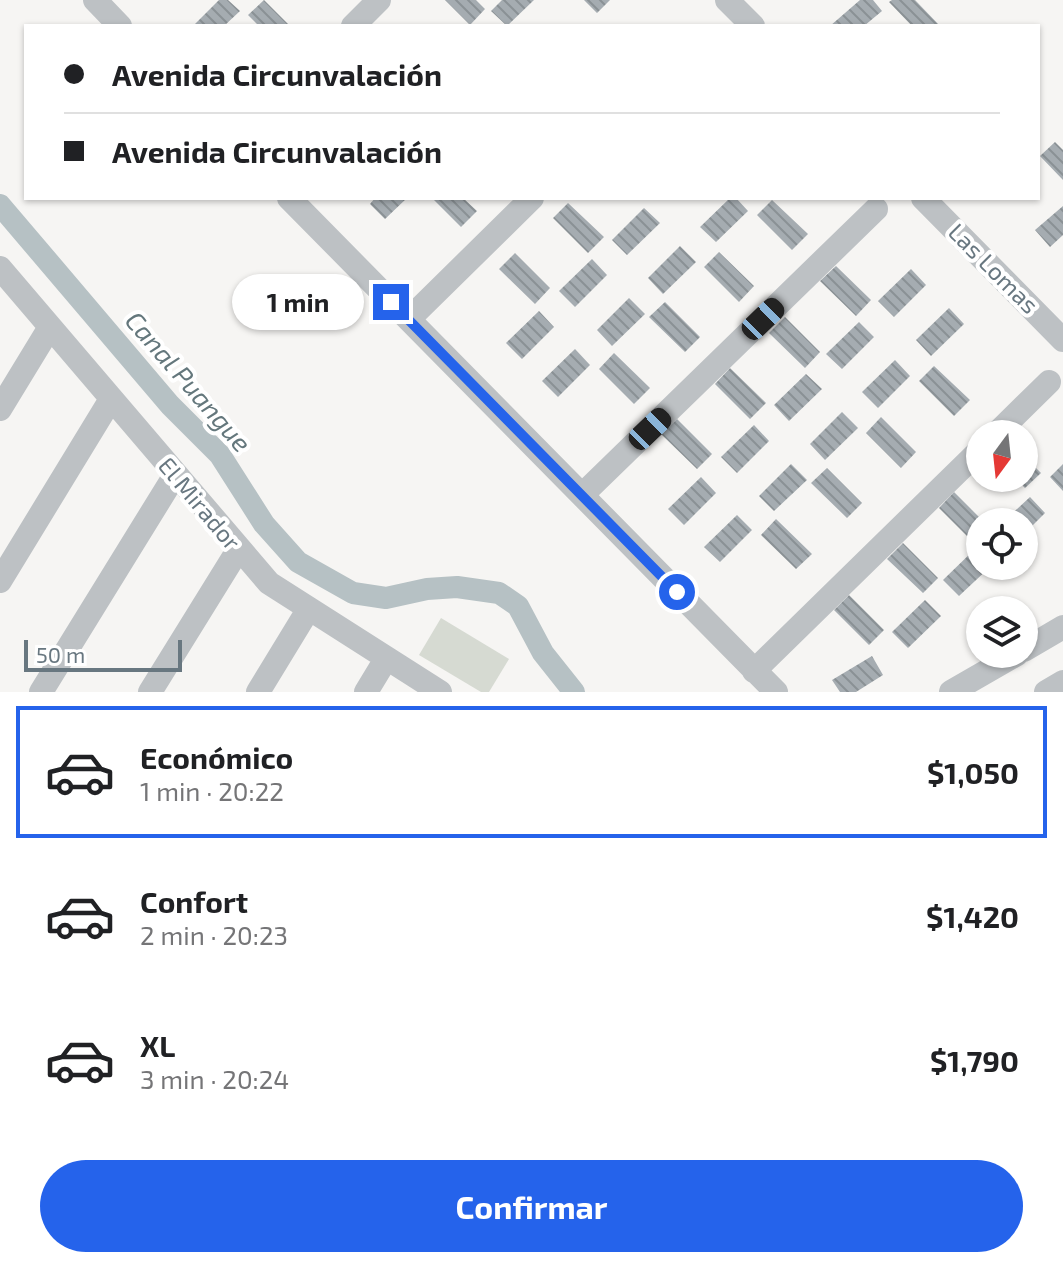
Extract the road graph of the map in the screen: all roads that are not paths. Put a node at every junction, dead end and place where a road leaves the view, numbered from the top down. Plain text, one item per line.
1 (95, 0) edge
2 (379, 0) edge
3 (727, 0) edge
4 (118, 24) edge
5 (355, 24) edge
6 (751, 24) edge
7 (291, 200) edge
8 (530, 200) edge
9 (925, 200) edge
10 (876, 209) dead end
11 (0, 268) edge
12 (409, 319) junction
13 (50, 327) junction
14 (1063, 340) edge
15 (1049, 382) dead end
16 (111, 399) junction
17 (0, 409) edge
18 (1010, 420) edge
19 (966, 464) edge
20 (175, 475) junction
21 (582, 495) junction
22 (238, 550) junction
23 (0, 581) edge
24 (308, 610) junction
25 (1063, 627) edge
26 (1038, 642) edge
27 (386, 659) junction
28 (993, 668) edge
29 (754, 671) junction
30 (1063, 682) edge
31 (41, 692) edge
32 (150, 692) edge
33 (258, 692) edge
34 (366, 692) edge
35 (440, 692) edge
36 (776, 692) edge
37 (951, 692) edge
38 (1046, 692) edge

1 - 4 street
2 - 5 street
3 - 6 street
7 - 12 street
8 - 12 street
9 - 14 street, Las Lomas
10 - 21 street
11 - 13 street, El Mirador
12 - 21 street
13 - 16 street, El Mirador
13 - 17 street
15 - 18 street
16 - 20 street, El Mirador
16 - 23 street
19 - 29 street
20 - 22 street, El Mirador
20 - 31 street
21 - 29 street
22 - 24 street, El Mirador
22 - 32 street
24 - 27 street, El Mirador
24 - 33 street
25 - 26 street
27 - 34 street
27 - 35 street, El Mirador
28 - 37 street
29 - 36 street
30 - 38 street

